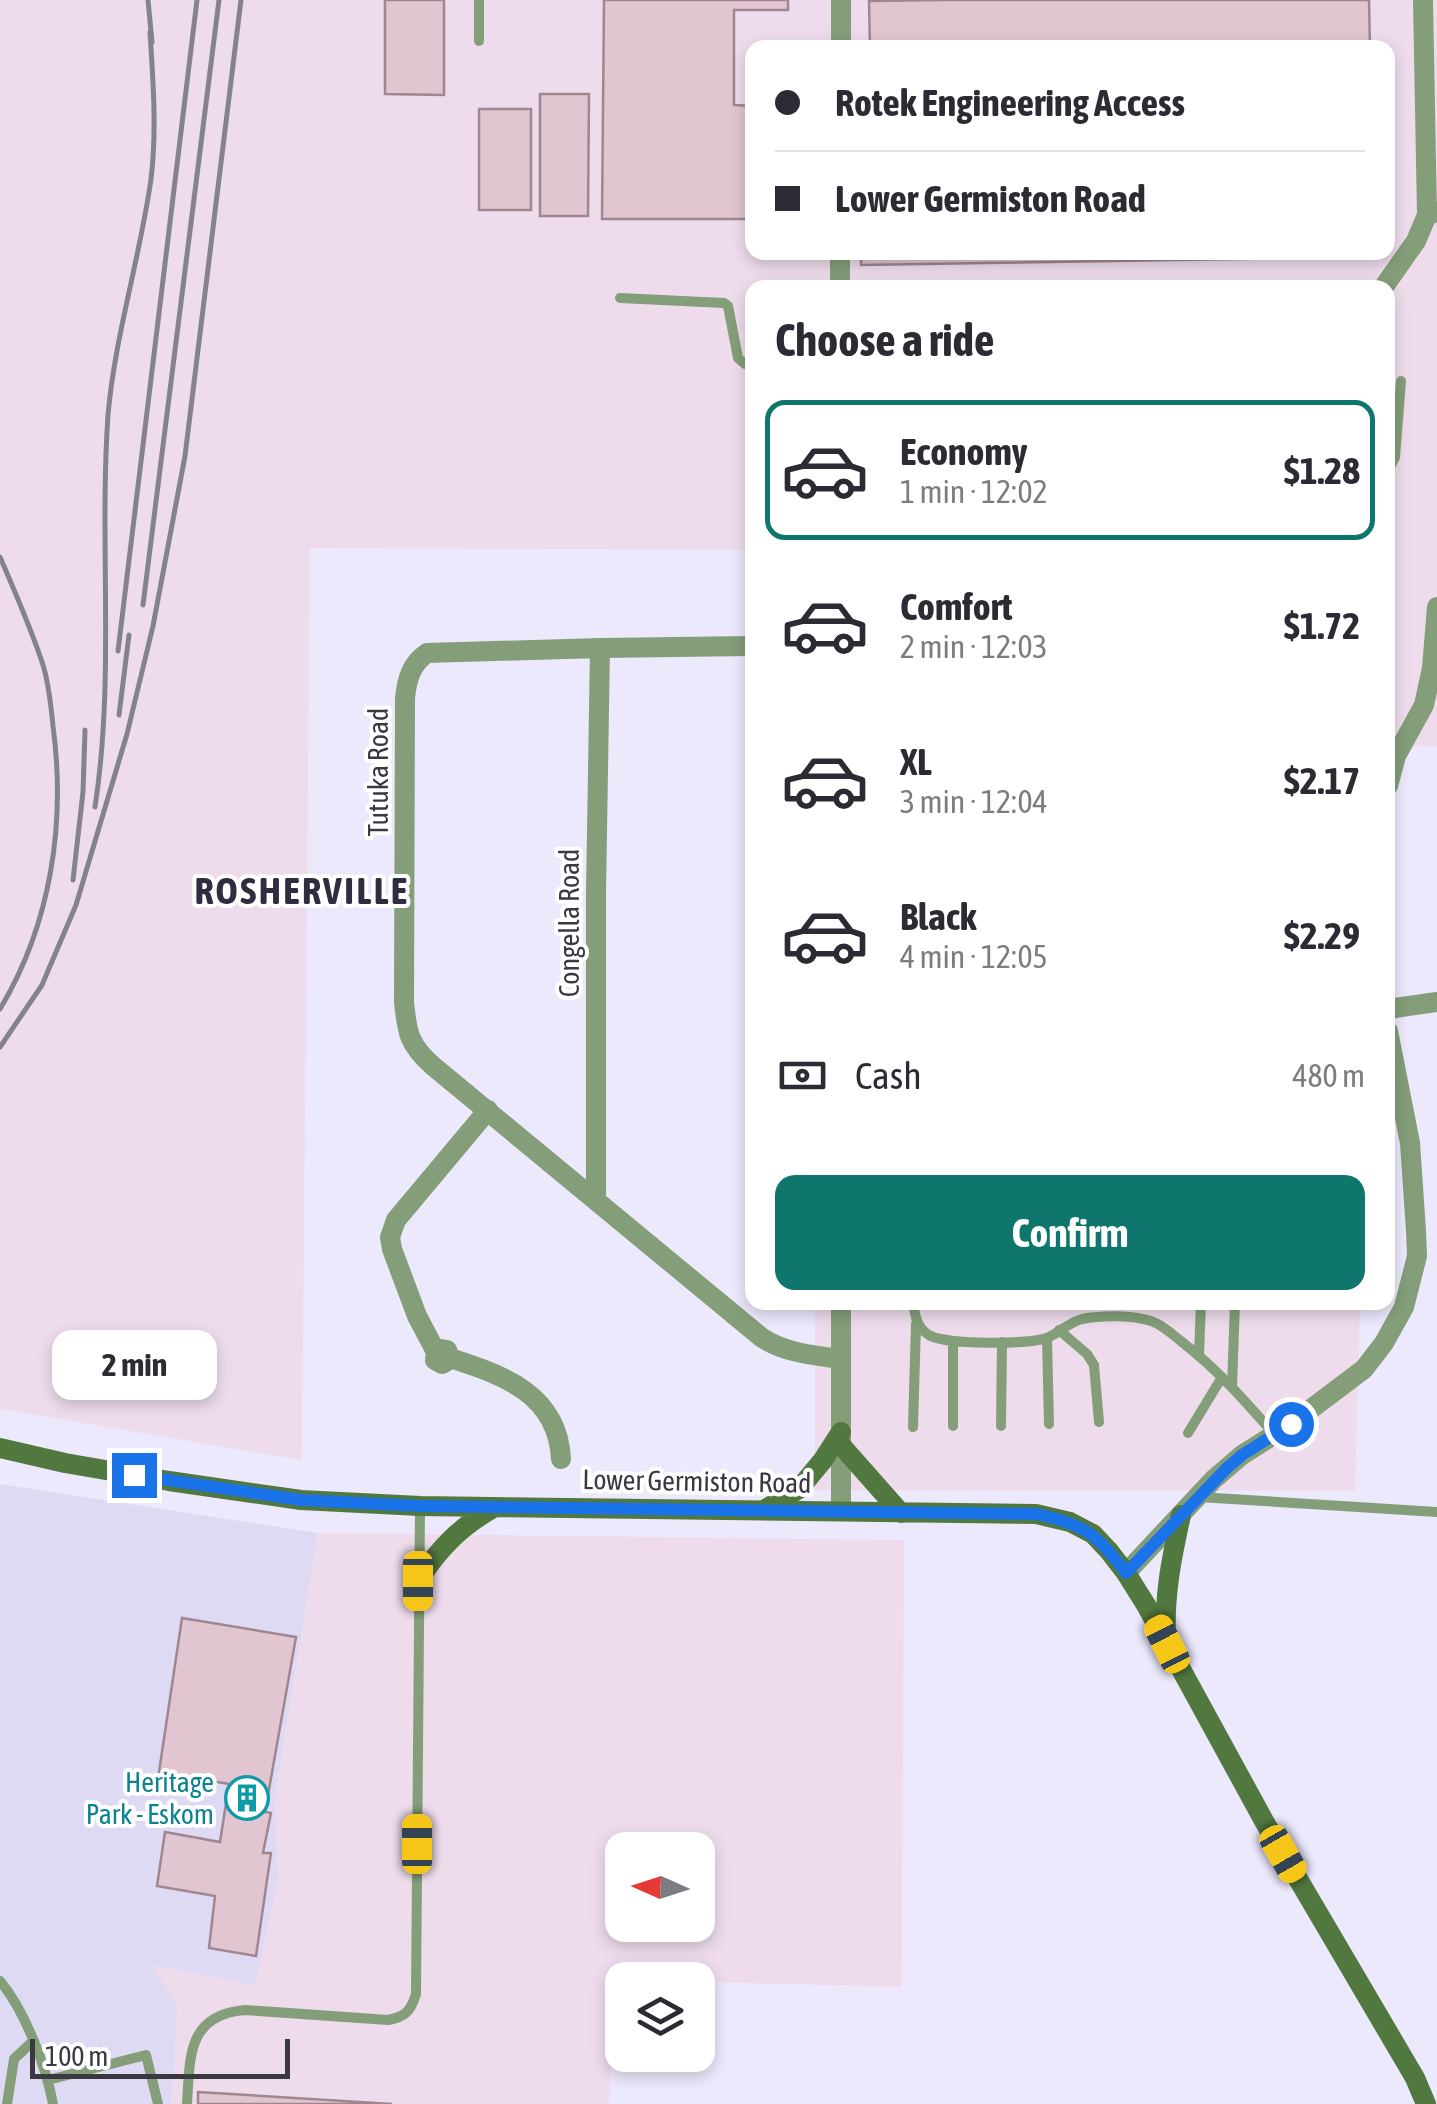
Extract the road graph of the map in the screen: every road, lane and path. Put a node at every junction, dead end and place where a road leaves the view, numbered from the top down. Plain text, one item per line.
1 (479, 0) edge
2 (841, 0) edge
3 (1424, 0) edge
4 (840, 40) edge
5 (480, 41) dead end
6 (1432, 213) edge
7 (1389, 280) edge
8 (620, 298) dead end
9 (745, 364) edge
10 (1401, 382) dead end
11 (1395, 456) edge
12 (1437, 608) edge
13 (745, 646) edge
14 (600, 648) junction
15 (1435, 656) edge
16 (1431, 705) edge
17 (1395, 760) edge
18 (1437, 1002) edge
19 (1395, 1008) edge
20 (1395, 1067) edge
21 (488, 1110) junction
22 (596, 1198) junction
23 (841, 1310) edge
24 (914, 1310) edge
25 (1201, 1310) edge
26 (1235, 1310) edge
27 (916, 1322) junction
28 (1059, 1330) junction
29 (1047, 1339) junction
30 (953, 1342) junction
31 (1002, 1342) junction
32 (1199, 1355) junction
33 (840, 1359) junction
34 (1222, 1377) junction
35 (1232, 1387) junction
36 (1099, 1422) dead end
37 (1049, 1424) dead end
38 (952, 1426) dead end
39 (1001, 1426) dead end
40 (913, 1428) dead end
41 (1188, 1433) dead end
42 (1274, 1434) junction
43 (840, 1438) junction
44 (0, 1448) edge
45 (561, 1459) dead end
46 (1198, 1497) junction
47 (420, 1506) junction
48 (496, 1506) junction
49 (841, 1510) junction
50 (762, 1511) junction
51 (1437, 1512) edge
52 (901, 1513) junction
53 (1182, 1515) junction
54 (1126, 1573) junction
55 (418, 1581) junction
56 (1167, 1644) junction
57 (0, 1981) edge
58 (32, 2042) junction
59 (0, 2057) edge
60 (14, 2059) junction
61 (48, 2080) junction
62 (7, 2104) edge
63 (53, 2104) edge
64 (158, 2104) edge
65 (187, 2104) edge
66 (1426, 2104) edge

1 - 5 lane
2 - 4 street
3 - 6 street
6 - 7 street
8 - 9 lane
10 - 11 lane
12 - 15 street
13 - 14 street, Tutuka Road
14 - 21 street, Tutuka Road
14 - 22 street, Congella Road
15 - 16 street
16 - 17 street
18 - 19 street
20 - 42 street
21 - 22 street, Tutuka Road
21 - 45 street
22 - 33 street, Tutuka Road
23 - 33 street
24 - 27 lane
25 - 32 lane
26 - 35 lane
27 - 30 lane
27 - 40 lane
28 - 29 lane
28 - 32 lane
28 - 36 lane
29 - 31 lane
29 - 37 lane
30 - 31 lane
30 - 38 lane
31 - 39 lane
32 - 34 lane
33 - 43 street
34 - 35 lane
34 - 41 lane
35 - 42 lane
42 - 46 street
43 - 49 street
43 - 50 street
43 - 52 street
44 - 47 street, Lower Germiston Road
46 - 51 lane
46 - 53 street
47 - 48 street, Lower Germiston Road
47 - 55 lane
48 - 50 street, Lower Germiston Road
48 - 55 street
49 - 50 street, Lower Germiston Road
49 - 52 street, Lower Germiston Road
52 - 54 street, Lower Germiston Road
53 - 54 street
53 - 56 street
54 - 56 street, Lower Germiston Road
55 - 65 lane
56 - 66 street, Lower Germiston Road
57 - 58 lane
58 - 60 lane
58 - 61 lane
59 - 60 lane
60 - 62 lane
61 - 63 lane
61 - 64 lane

